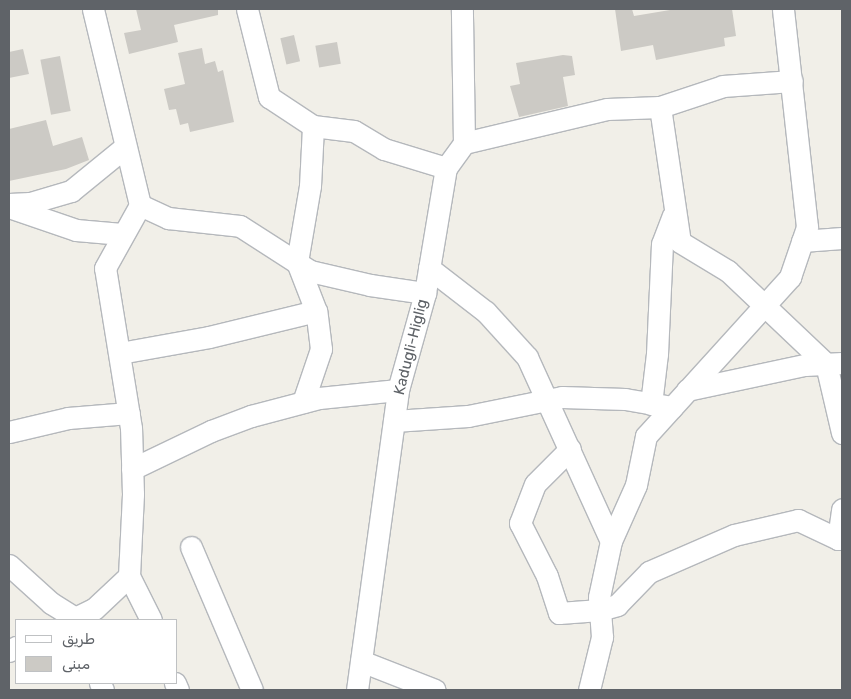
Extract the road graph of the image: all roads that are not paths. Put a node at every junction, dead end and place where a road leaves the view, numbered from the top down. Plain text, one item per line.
1 (93, 9) edge
2 (247, 9) edge
3 (462, 9) edge
4 (783, 9) edge
5 (792, 81) junction
6 (660, 107) junction
7 (313, 126) junction
8 (464, 144) junction
9 (125, 147) junction
10 (446, 168) junction
11 (9, 205) edge
12 (140, 205) junction
13 (673, 214) junction
14 (122, 234) junction
15 (842, 238) edge
16 (802, 241) junction
17 (297, 262) junction
18 (429, 268) junction
19 (425, 293) junction
20 (764, 306) junction
21 (316, 311) junction
22 (120, 353) junction
23 (834, 363) edge
24 (398, 390) junction
25 (687, 390) junction
26 (546, 400) junction
27 (303, 402) junction
28 (661, 405) junction
29 (129, 413) junction
30 (394, 421) junction
31 (9, 432) edge
32 (842, 433) edge
33 (570, 449) junction
34 (132, 469) junction
35 (842, 508) edge
36 (840, 538) edge
37 (611, 541) junction
38 (191, 547) dead end
39 (9, 564) edge
40 (129, 576) junction
41 (600, 610) junction
42 (75, 619) edge
43 (150, 619) edge
44 (361, 661) junction
45 (252, 690) edge
46 (357, 690) edge
47 (435, 690) edge
48 (589, 690) edge

1 - 9 street
2 - 7 street
3 - 8 street
4 - 5 street
5 - 6 street
5 - 16 street
6 - 8 street
6 - 13 street
7 - 10 street
7 - 17 street
8 - 10 street, Kadugli-Higlig
9 - 11 street
9 - 12 street
10 - 18 street, Kadugli-Higlig
11 - 14 street
12 - 14 street
12 - 17 street
13 - 20 street
13 - 28 street
14 - 22 street
15 - 16 street
16 - 20 street
17 - 19 street
17 - 21 street
18 - 19 street, Kadugli-Higlig
18 - 26 street
19 - 24 street, Kadugli-Higlig
20 - 23 street
20 - 25 street
21 - 22 street
21 - 27 street
22 - 29 street
23 - 25 street
23 - 32 street
24 - 27 street
24 - 30 street, Kadugli-Higlig
25 - 28 street
26 - 28 street
26 - 30 street
26 - 33 street
27 - 34 street
28 - 37 street
29 - 31 street
29 - 34 street
30 - 44 street, Kadugli-Higlig
33 - 37 street
33 - 41 street
34 - 40 street
35 - 36 street
36 - 41 street
37 - 41 street
38 - 45 street
39 - 42 street
40 - 42 street
40 - 43 street
41 - 48 street
44 - 46 street, Kadugli-Higlig
44 - 47 street

